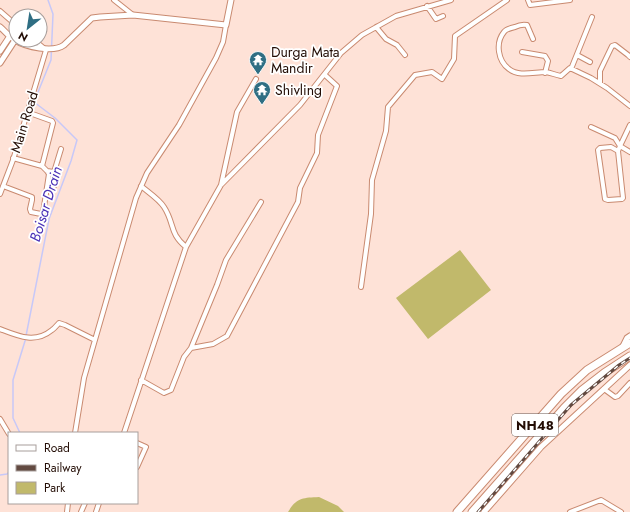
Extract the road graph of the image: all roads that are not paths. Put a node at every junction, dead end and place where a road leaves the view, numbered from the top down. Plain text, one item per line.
1 (114, 0) edge
2 (231, 0) edge
3 (451, 0) edge
4 (507, 0) edge
5 (528, 0) edge
6 (570, 0) edge
7 (427, 6) junction
8 (0, 11) edge
9 (133, 15) junction
10 (443, 16) dead end
11 (8, 18) edge
12 (592, 18) dead end
13 (226, 25) junction
14 (0, 27) edge
15 (376, 27) junction
16 (8, 34) edge
17 (8, 39) edge
18 (533, 39) dead end
19 (10, 48) edge
20 (41, 48) edge
21 (44, 48) edge
22 (47, 50) junction
23 (0, 51) edge
24 (522, 52) dead end
25 (405, 54) dead end
26 (577, 55) junction
27 (630, 57) edge
28 (590, 62) dead end
29 (0, 64) edge
30 (571, 69) junction
31 (545, 72) junction
32 (325, 75) junction
33 (256, 79) dead end
34 (600, 83) junction
35 (630, 106) edge
36 (27, 112) junction
37 (630, 125) edge
38 (591, 127) dead end
39 (619, 148) junction
40 (60, 149) dead end
41 (630, 152) edge
42 (13, 158) junction
43 (42, 166) junction
44 (47, 171) junction
45 (54, 172) junction
46 (221, 185) junction
47 (3, 186) junction
48 (54, 186) dead end
49 (141, 186) junction
50 (0, 194) edge
51 (261, 202) dead end
52 (186, 247) junction
53 (361, 287) dead end
54 (0, 329) edge
55 (630, 336) edge
56 (95, 340) junction
57 (630, 343) edge
58 (191, 348) junction
59 (622, 349) junction
60 (629, 359) edge
61 (141, 380) junction
62 (630, 383) edge
63 (604, 389) junction
64 (0, 419) edge
65 (8, 432) edge
66 (75, 432) edge
67 (124, 432) edge
68 (138, 443) edge
69 (138, 465) edge
70 (620, 511) edge
71 (457, 512) edge
72 (472, 512) edge
73 (484, 512) edge
74 (570, 512) edge

1 - 9 street
2 - 13 street
3 - 7 street
4 - 53 street
5 - 6 street
7 - 10 street
7 - 15 street
8 - 11 street
9 - 13 street
9 - 22 street
12 - 26 street
13 - 49 street
14 - 16 street
15 - 25 street
15 - 32 street
17 - 23 street
18 - 31 street
19 - 29 street
20 - 22 street
21 - 22 street
22 - 36 street, Main Road
24 - 31 street
26 - 28 street
26 - 30 street
27 - 34 street
30 - 31 street
30 - 34 street
32 - 46 street
32 - 58 street
33 - 46 street
34 - 35 street
36 - 42 street, Main Road
36 - 43 street
37 - 39 street
38 - 39 street
39 - 39 street
39 - 41 street
40 - 45 street
42 - 43 street
42 - 47 street, Main Road
43 - 44 street
44 - 45 street
44 - 47 street
45 - 48 street
46 - 52 street
47 - 50 street, Main Road
49 - 52 street
49 - 56 street
51 - 58 street
52 - 61 street
54 - 56 street
55 - 59 street
56 - 66 street
57 - 59 highway, NH48
58 - 61 street
59 - 71 highway, NH48
60 - 63 street
60 - 72 highway, NH48
61 - 67 street
62 - 63 street
63 - 73 street
64 - 65 street
68 - 69 street
70 - 74 street

